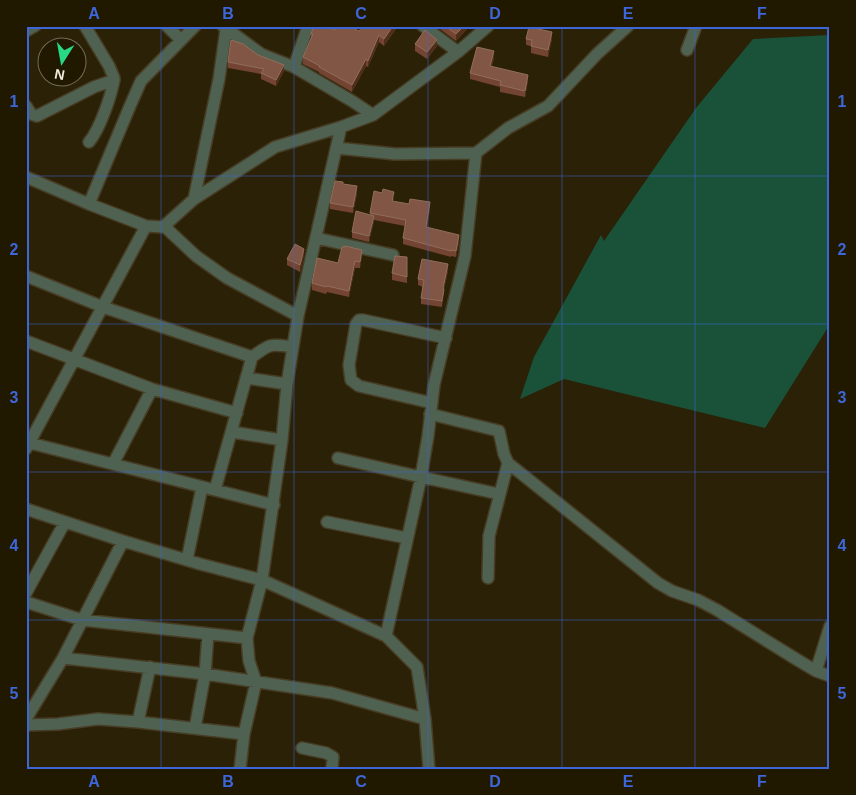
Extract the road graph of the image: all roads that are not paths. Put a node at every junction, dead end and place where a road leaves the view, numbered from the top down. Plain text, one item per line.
1 (35, 26) edge
2 (86, 26) edge
3 (167, 26) edge
4 (195, 26) edge
5 (308, 26) edge
6 (423, 26) edge
7 (488, 26) edge
8 (628, 26) edge
9 (696, 26) edge
10 (224, 28) edge
11 (26, 31) edge
12 (181, 40) junction
13 (687, 50) dead end
14 (458, 52) junction
15 (294, 67) junction
16 (114, 80) junction
17 (26, 106) edge
18 (372, 115) junction
19 (341, 127) junction
20 (89, 142) dead end
21 (337, 148) junction
22 (476, 153) junction
23 (26, 177) edge
24 (194, 199) junction
25 (89, 204) junction
26 (146, 226) junction
27 (164, 226) junction
28 (316, 238) junction
29 (394, 255) edge
30 (26, 276) edge
31 (103, 307) junction
32 (298, 316) junction
33 (446, 338) junction
34 (26, 341) edge
35 (293, 347) junction
36 (252, 357) junction
37 (74, 360) junction
38 (246, 378) junction
39 (286, 384) junction
40 (152, 389) junction
41 (431, 408) junction
42 (237, 413) junction
43 (232, 432) junction
44 (282, 440) junction
45 (27, 445) edge
46 (338, 458) dead end
47 (508, 463) junction
48 (112, 464) junction
49 (421, 477) junction
50 (202, 487) junction
51 (215, 490) junction
52 (499, 494) junction
53 (274, 505) junction
54 (26, 508) edge
55 (65, 522) junction
56 (327, 522) dead end
57 (407, 538) junction
58 (123, 541) junction
59 (188, 560) junction
60 (488, 578) dead end
61 (262, 580) junction
62 (26, 593) edge
63 (26, 602) edge
64 (82, 620) junction
65 (830, 626) edge
66 (208, 634) junction
67 (386, 636) junction
68 (247, 638) junction
69 (63, 658) junction
70 (150, 667) junction
71 (816, 671) junction
72 (205, 674) junction
73 (830, 676) edge
74 (256, 682) junction
75 (26, 719) edge
76 (424, 719) junction
77 (138, 722) junction
78 (26, 725) edge
79 (195, 728) junction
80 (244, 734) junction
81 (302, 748) dead end
82 (240, 769) edge
83 (332, 769) edge
84 (429, 769) edge

1 - 11 street
2 - 16 street
3 - 12 street
4 - 12 street
5 - 15 street
6 - 14 street
7 - 14 street
8 - 22 street
9 - 13 street
10 - 15 street
10 - 24 street
12 - 25 street
14 - 18 street
15 - 18 street
16 - 17 street
16 - 20 street
18 - 19 street
19 - 21 street
19 - 24 street
21 - 22 street
21 - 28 street
22 - 33 street
23 - 25 street
24 - 27 street
25 - 26 street
26 - 27 street
26 - 31 street
27 - 32 street
28 - 29 street
28 - 32 street
30 - 31 street
31 - 36 street
31 - 37 street
32 - 35 street
33 - 41 street
33 - 41 street
34 - 37 street
35 - 36 street
35 - 39 street
36 - 38 street
37 - 40 street
37 - 45 street
38 - 39 street
38 - 42 street
39 - 44 street
40 - 42 street
40 - 48 street
41 - 47 street
41 - 49 street
42 - 43 street
43 - 44 street
43 - 51 street
44 - 53 street
45 - 48 street
46 - 49 street
47 - 52 street
47 - 71 street
48 - 50 street
49 - 52 street
49 - 57 street
50 - 51 street
50 - 59 street
51 - 53 street
52 - 60 street
53 - 61 street
54 - 55 street
55 - 58 street
55 - 62 street
56 - 57 street
57 - 67 street
58 - 59 street
58 - 64 street
59 - 61 street
61 - 67 street
61 - 68 street
63 - 64 street
64 - 66 street
64 - 69 street
65 - 71 street
66 - 68 street
66 - 72 street
67 - 76 street
68 - 74 street
69 - 70 street
69 - 75 street
70 - 72 street
70 - 77 street
71 - 73 street
72 - 74 street
72 - 79 street
74 - 76 street
74 - 80 street
76 - 84 street
77 - 78 street
77 - 79 street
79 - 80 street
80 - 82 street
81 - 83 street

